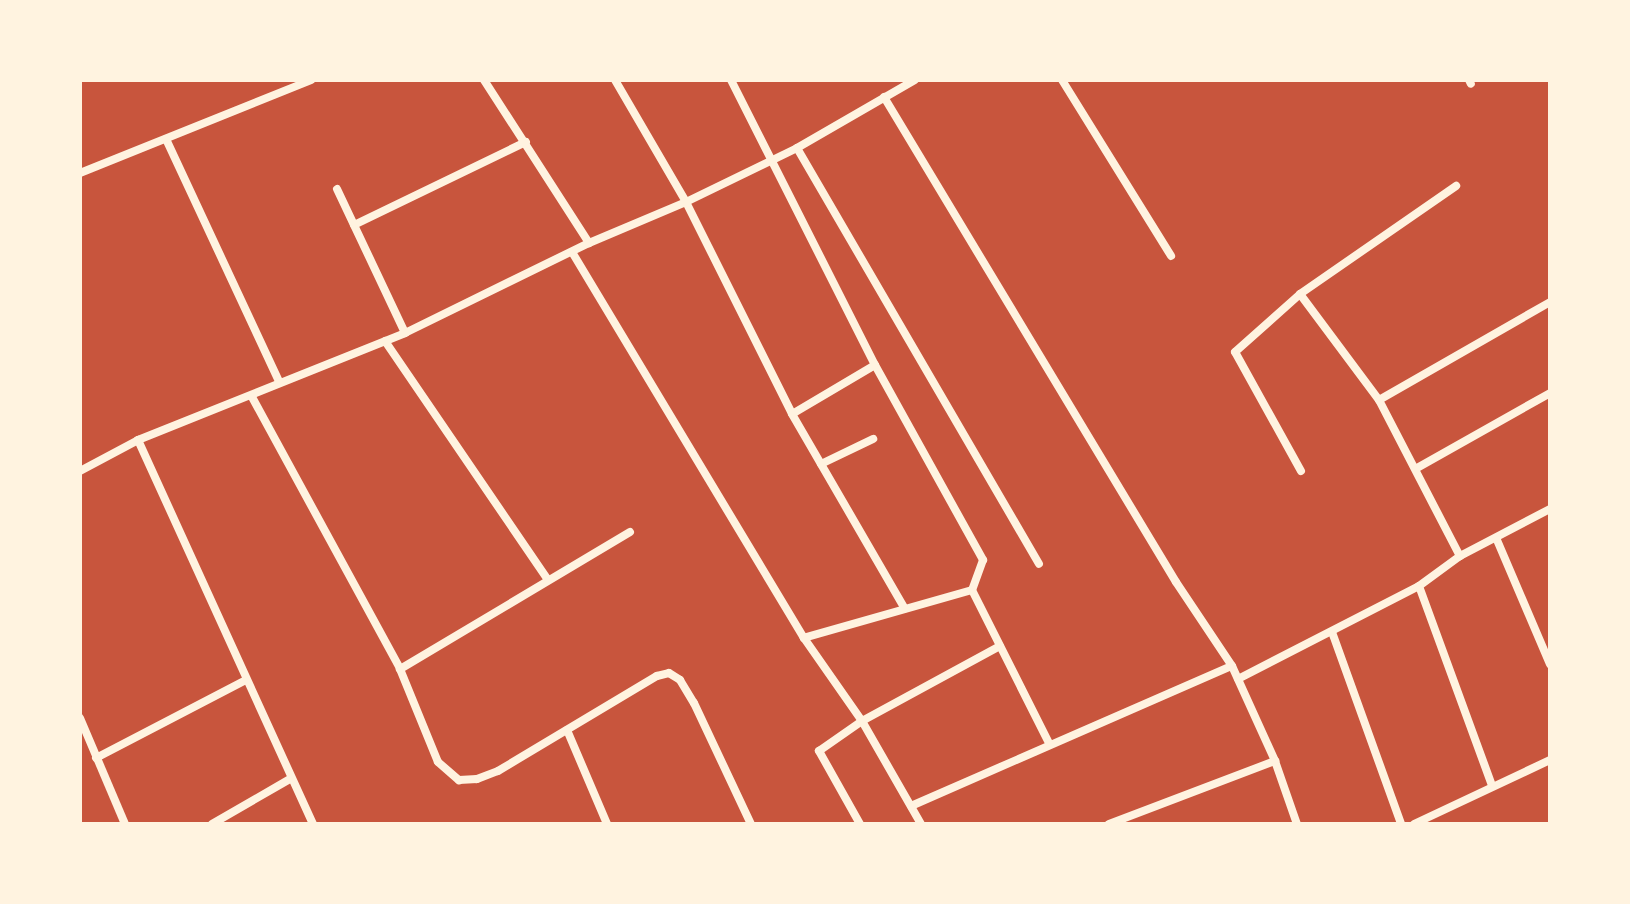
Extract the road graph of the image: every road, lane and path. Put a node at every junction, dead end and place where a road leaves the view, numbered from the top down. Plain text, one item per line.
1 (311, 80) edge
2 (484, 80) edge
3 (615, 80) edge
4 (731, 80) edge
5 (915, 80) edge
6 (1062, 80) edge
7 (884, 97) junction
8 (166, 139) junction
9 (526, 142) junction
10 (797, 148) junction
11 (770, 159) junction
12 (80, 173) edge
13 (1456, 186) dead end
14 (337, 189) dead end
15 (686, 202) junction
16 (354, 225) junction
17 (589, 243) junction
18 (572, 252) junction
19 (1171, 256) dead end
20 (1300, 294) junction
21 (1550, 302) edge
22 (405, 333) junction
23 (385, 341) junction
24 (875, 365) junction
25 (279, 381) junction
26 (1550, 393) edge
27 (252, 397) junction
28 (1379, 400) junction
29 (792, 414) junction
30 (873, 439) dead end
31 (138, 440) junction
32 (821, 464) junction
33 (1417, 468) junction
34 (80, 471) edge
35 (1301, 471) dead end
36 (1550, 509) edge
37 (630, 532) dead end
38 (1497, 540) junction
39 (1460, 556) junction
40 (1039, 564) dead end
41 (548, 580) junction
42 (1419, 586) junction
43 (972, 590) junction
44 (905, 609) junction
45 (1332, 632) junction
46 (804, 638) junction
47 (1000, 646) junction
48 (1550, 664) edge
49 (1232, 666) junction
50 (400, 669) junction
51 (1238, 679) junction
52 (246, 680) junction
53 (80, 718) edge
54 (862, 721) junction
55 (567, 730) junction
56 (1049, 743) junction
57 (96, 758) junction
58 (1550, 760) edge
59 (1275, 761) junction
60 (290, 779) junction
61 (1492, 785) junction
62 (911, 806) junction
63 (1112, 823) edge
64 (125, 824) edge
65 (212, 824) edge
66 (313, 824) edge
67 (607, 824) edge
68 (751, 824) edge
69 (860, 824) edge
70 (921, 824) edge
71 (1297, 824) edge
72 (1401, 824) edge
73 (1414, 824) edge

1 - 8 street
2 - 9 street
3 - 15 street
4 - 11 street
5 - 7 street
6 - 19 street
7 - 10 street
7 - 49 street
8 - 12 street
8 - 25 street
9 - 16 street
9 - 17 street
10 - 11 street
10 - 40 street
11 - 15 street
11 - 24 street
13 - 20 street
14 - 16 street
15 - 17 street
15 - 29 street
16 - 22 street
17 - 18 street
18 - 22 street
18 - 46 street
20 - 28 street
20 - 35 street
21 - 28 street
22 - 23 street
23 - 25 street
23 - 41 street
24 - 29 street
24 - 43 street
25 - 27 street
26 - 33 street
27 - 31 street
27 - 50 street
28 - 33 street
29 - 32 street
30 - 32 street
31 - 34 street
31 - 52 street
32 - 44 street
33 - 39 street
36 - 38 street
37 - 41 street
38 - 39 street
38 - 48 street
39 - 42 street
41 - 50 street
42 - 45 street
42 - 61 street
43 - 44 street
43 - 47 street
44 - 46 street
45 - 51 street
45 - 72 street
46 - 54 street
47 - 54 street
47 - 56 street
49 - 51 street
49 - 56 street
50 - 55 street
51 - 59 street
52 - 57 street
52 - 60 street
53 - 57 street
54 - 62 street
54 - 69 street
55 - 67 street
55 - 68 street
56 - 62 street
57 - 64 street
58 - 61 street
59 - 63 street
59 - 71 street
60 - 65 street
60 - 66 street
61 - 73 street
62 - 70 street

